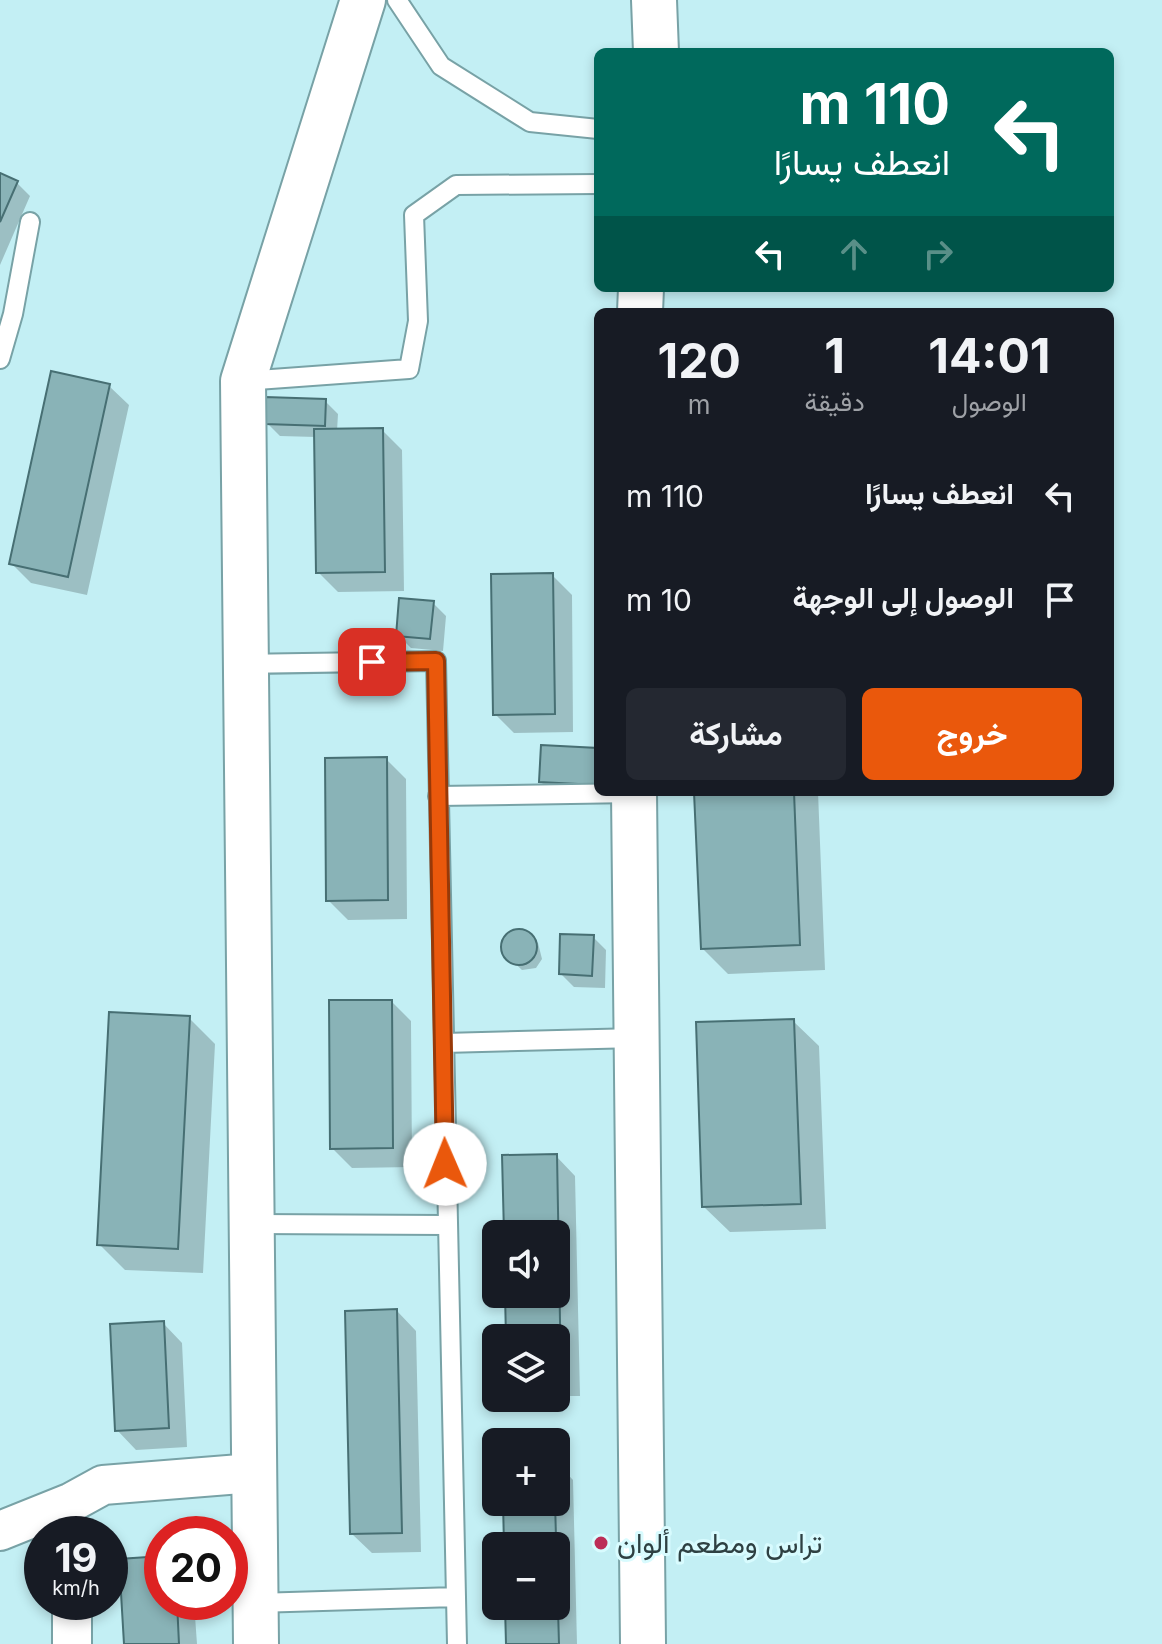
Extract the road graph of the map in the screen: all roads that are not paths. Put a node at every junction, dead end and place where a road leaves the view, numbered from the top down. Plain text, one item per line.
1 (363, 0) edge
2 (397, 0) edge
3 (654, 0) edge
4 (656, 48) edge
5 (594, 129) edge
6 (594, 184) edge
7 (30, 222) dead end
8 (0, 359) edge
9 (243, 381) junction
10 (245, 664) junction
11 (594, 793) edge
12 (438, 796) junction
13 (634, 796) edge
14 (638, 1038) junction
15 (444, 1043) junction
16 (253, 1224) junction
17 (446, 1225) junction
18 (253, 1473) junction
19 (74, 1516) edge
20 (24, 1527) edge
21 (0, 1531) edge
22 (456, 1597) junction
23 (72, 1620) edge
24 (256, 1624) edge
25 (72, 1644) edge
26 (457, 1644) edge
27 (643, 1644) edge

1 - 9 street
2 - 5 lane
3 - 4 street
6 - 9 lane
7 - 8 lane
9 - 10 street
10 - 12 lane
10 - 16 street
11 - 12 lane
12 - 15 lane
13 - 14 street
14 - 15 lane
14 - 27 street
15 - 17 lane
16 - 17 lane
16 - 18 street
17 - 22 lane
18 - 19 street
18 - 24 street
20 - 21 street
22 - 24 lane
22 - 26 lane
23 - 25 street

